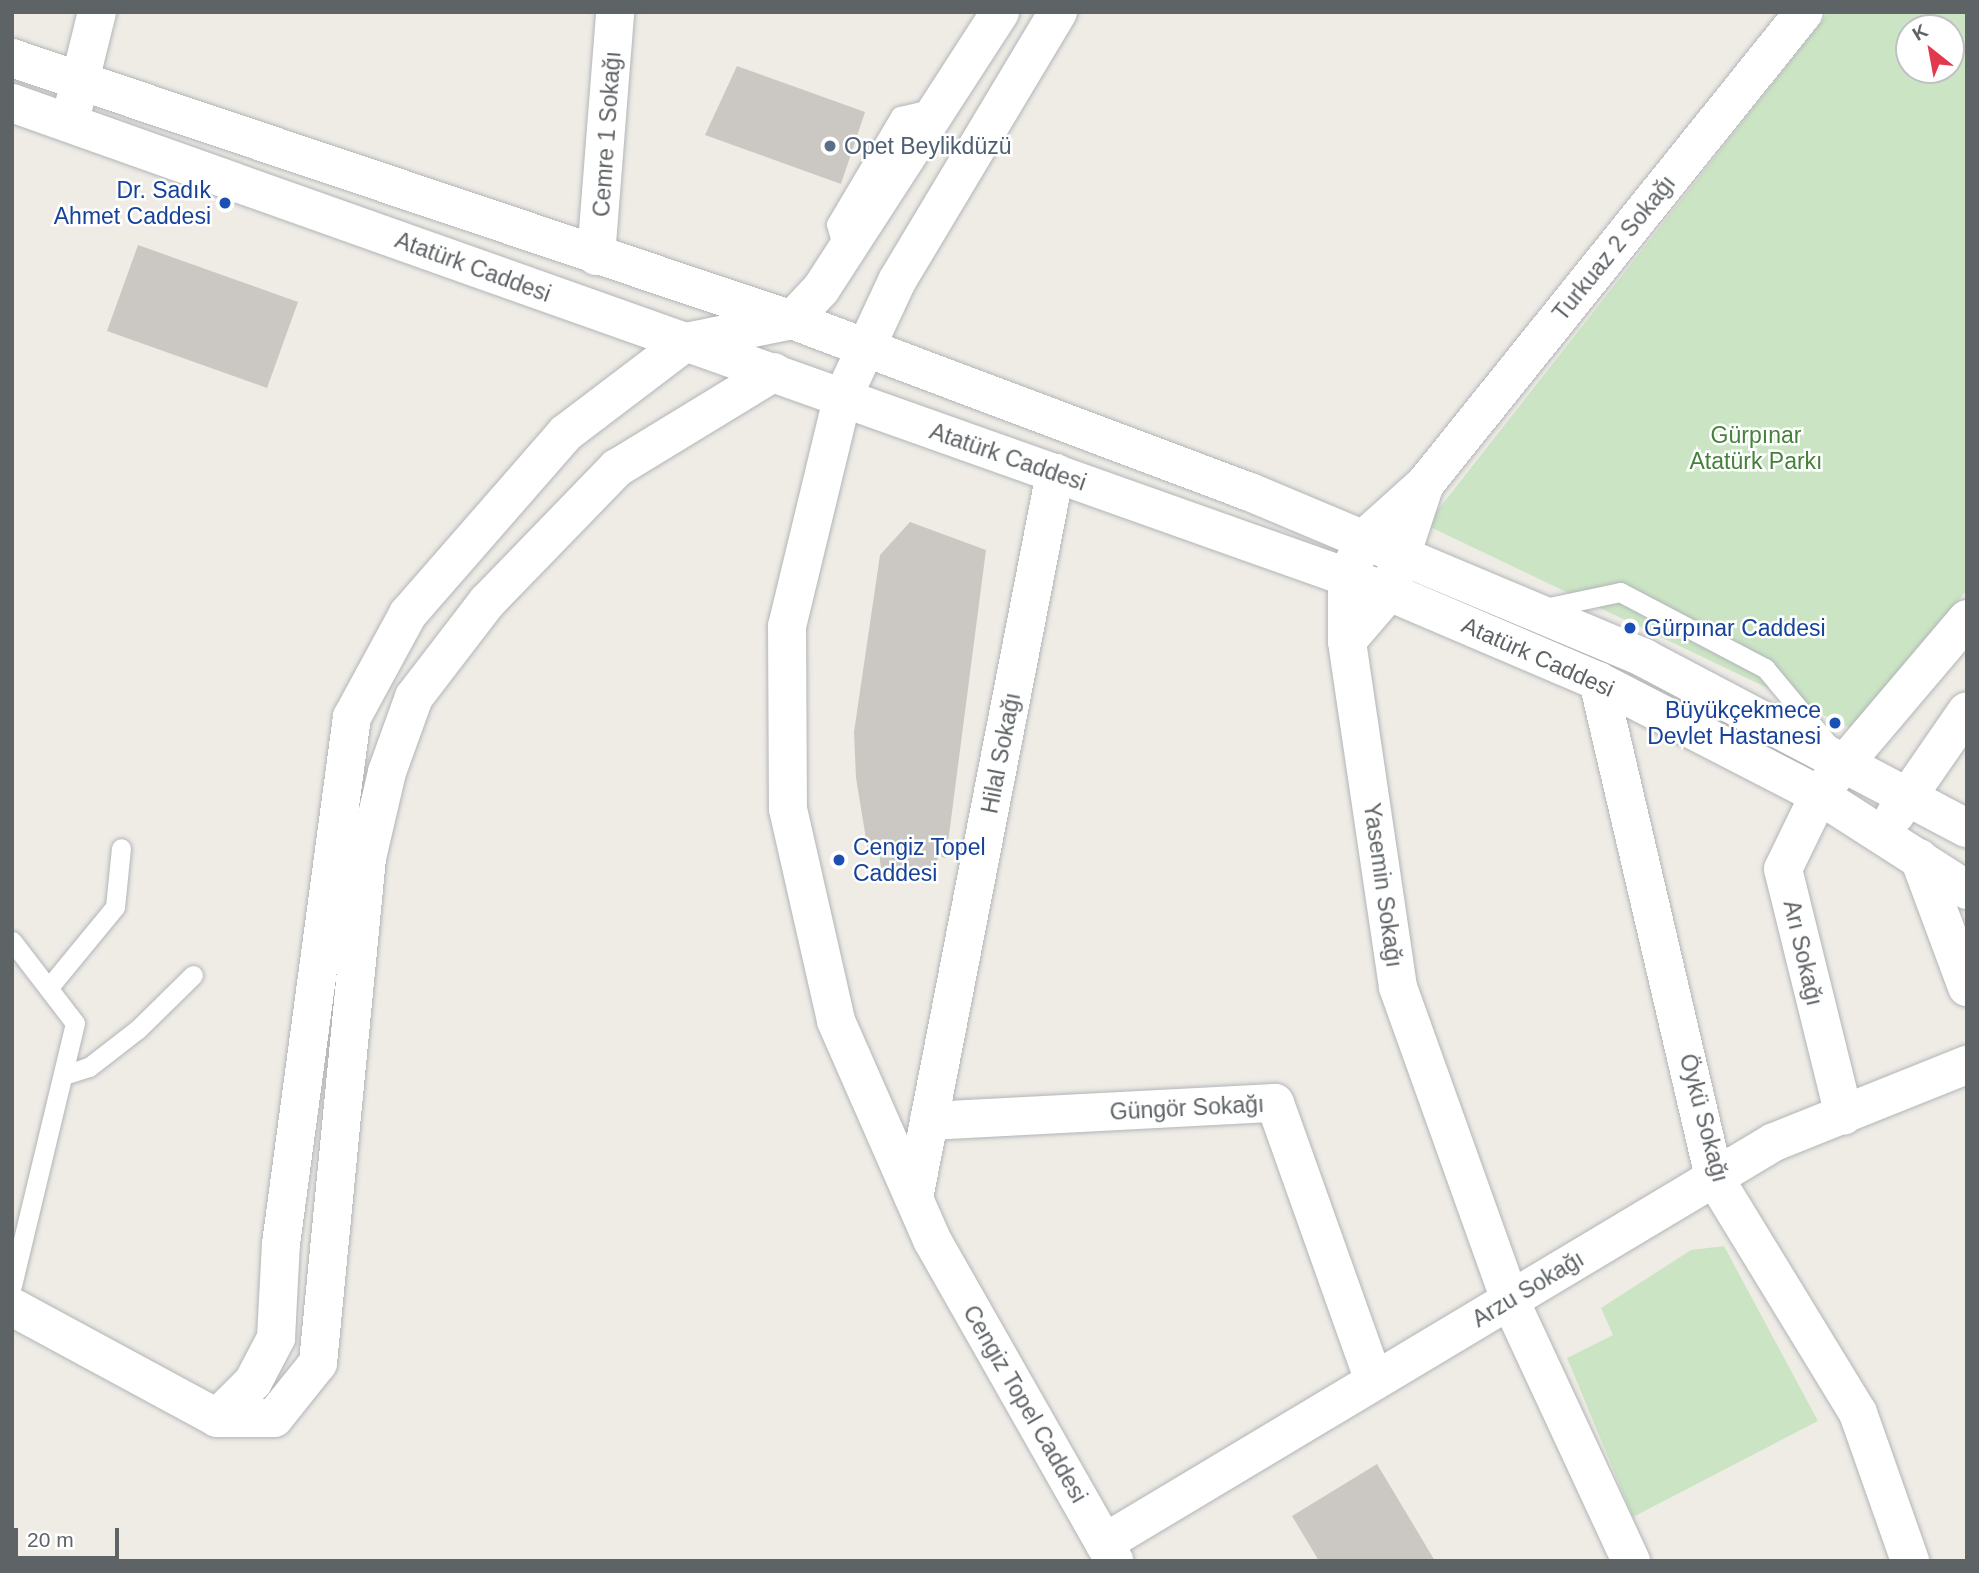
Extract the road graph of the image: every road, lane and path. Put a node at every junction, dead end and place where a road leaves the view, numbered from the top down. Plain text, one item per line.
1 (97, 12) edge
2 (615, 12) edge
3 (1000, 12) edge
4 (1058, 12) edge
5 (1804, 12) edge
6 (12, 58) edge
7 (75, 80) junction
8 (12, 103) edge
9 (73, 124) junction
10 (596, 256) junction
11 (792, 320) junction
12 (686, 342) junction
13 (862, 346) junction
14 (774, 372) junction
15 (842, 399) junction
16 (1055, 473) junction
17 (1425, 484) junction
18 (1365, 538) junction
19 (1405, 553) junction
20 (1348, 577) junction
21 (1389, 592) junction
22 (1534, 610) junction
23 (1967, 619) edge
24 (1347, 641) junction
25 (1598, 681) junction
26 (1967, 711) edge
27 (1844, 764) junction
28 (1908, 794) junction
29 (1819, 795) junction
30 (1967, 828) edge
31 (1885, 832) junction
32 (121, 848) dead end
33 (1967, 848) edge
34 (1919, 858) junction
35 (1966, 900) edge
36 (12, 941) edge
37 (193, 975) dead end
38 (50, 986) junction
39 (1967, 987) edge
40 (1967, 1065) edge
41 (67, 1074) junction
42 (1844, 1116) junction
43 (929, 1121) junction
44 (1714, 1177) junction
45 (914, 1198) junction
46 (12, 1286) edge
47 (1510, 1300) junction
48 (12, 1307) edge
49 (1374, 1381) junction
50 (217, 1418) junction
51 (1109, 1552) edge
52 (1631, 1561) edge
53 (1910, 1561) edge

1 - 7 street
2 - 10 street, Cemre 1 Sokağı
3 - 11 street
4 - 13 street, Cengiz Topel Caddesi
5 - 17 street, Turkuaz 2 Sokağı
6 - 7 street, Atatürk Caddesi
7 - 9 street
7 - 10 street, Atatürk Caddesi
8 - 9 street, Atatürk Caddesi
9 - 12 street, Atatürk Caddesi
10 - 11 street, Atatürk Caddesi
11 - 12 street
11 - 13 street, Atatürk Caddesi
12 - 14 street, Atatürk Caddesi
12 - 50 street
13 - 15 street, Cengiz Topel Caddesi
13 - 18 street, Atatürk Caddesi
14 - 15 street, Atatürk Caddesi
14 - 50 street
15 - 16 street, Atatürk Caddesi
15 - 45 street, Cengiz Topel Caddesi
16 - 20 street, Atatürk Caddesi
16 - 43 street, Hilal Sokağı
17 - 18 street, Yasemin Sokağı
17 - 19 street
18 - 19 street, Atatürk Caddesi
18 - 20 street, Yasemin Sokağı
19 - 21 street
19 - 22 street, Atatürk Caddesi
20 - 21 street, Atatürk Caddesi
20 - 24 street, Yasemin Sokağı
21 - 24 street
21 - 25 street, Atatürk Caddesi
22 - 27 street, Atatürk Caddesi
22 - 27 lane
23 - 27 street, Arı Sokağı
24 - 47 street, Yasemin Sokağı
25 - 29 street, Atatürk Caddesi
25 - 44 street, Öykü Sokağı
26 - 28 street
27 - 28 street, Atatürk Caddesi
27 - 29 street, Arı Sokağı
28 - 30 street, Atatürk Caddesi
28 - 31 street
29 - 31 street, Atatürk Caddesi
29 - 42 street, Arı Sokağı
31 - 34 street, Atatürk Caddesi
32 - 38 lane
33 - 35 street
34 - 35 street, Atatürk Caddesi
34 - 39 street
36 - 38 lane
37 - 41 lane
38 - 41 lane
40 - 42 street, Arzu Sokağı
41 - 46 lane
42 - 44 street, Arzu Sokağı
43 - 45 street, Hilal Sokağı
43 - 49 street, Güngör Sokağı
44 - 47 street, Arzu Sokağı
44 - 53 street, Öykü Sokağı
45 - 51 street, Cengiz Topel Caddesi
47 - 49 street, Arzu Sokağı
47 - 52 street, Yasemin Sokağı
48 - 50 street
49 - 51 street, Arzu Sokağı

